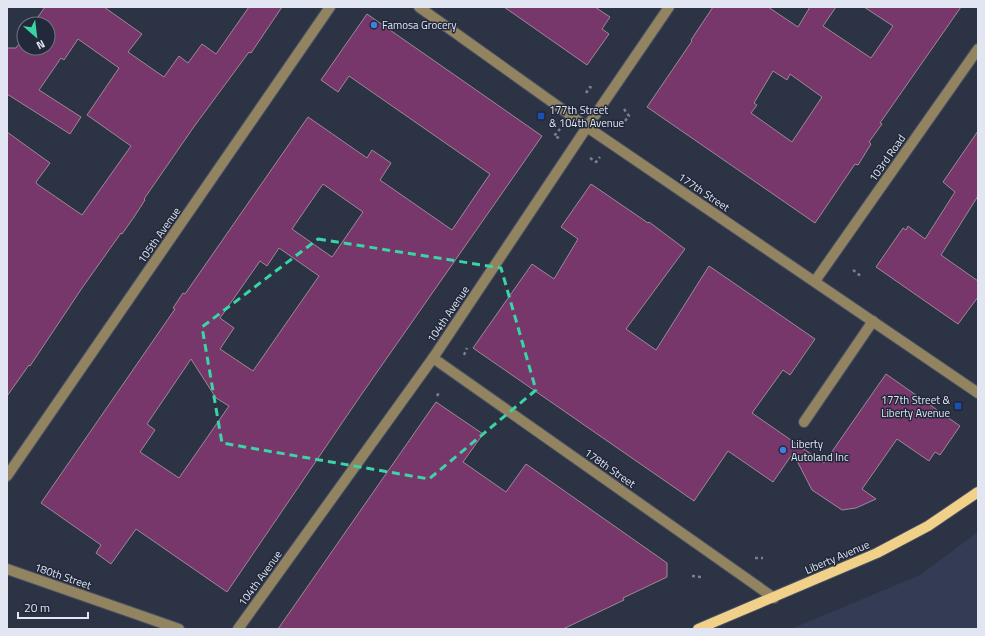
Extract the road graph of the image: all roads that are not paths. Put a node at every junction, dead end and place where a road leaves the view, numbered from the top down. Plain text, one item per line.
1 (330, 7) edge
2 (419, 7) edge
3 (669, 7) edge
4 (978, 49) edge
5 (587, 127) junction
6 (815, 281) junction
7 (873, 321) junction
8 (433, 358) junction
9 (978, 393) edge
10 (804, 422) dead end
11 (7, 476) edge
12 (978, 492) edge
13 (7, 569) edge
14 (774, 598) junction
15 (179, 629) edge
16 (238, 629) edge
17 (698, 629) edge

1 - 11 street, 105th Avenue
2 - 5 street, 177th Street
3 - 5 street, 104th Avenue
4 - 6 street, 103rd Road
5 - 6 street, 177th Street
5 - 8 street, 104th Avenue
6 - 7 street, 177th Street
7 - 9 street, 177th Street
7 - 10 street
8 - 14 street, 178th Street
8 - 16 street, 104th Avenue
12 - 14 main road, Liberty Avenue
13 - 15 street, 180th Street
14 - 17 main road, Liberty Avenue

